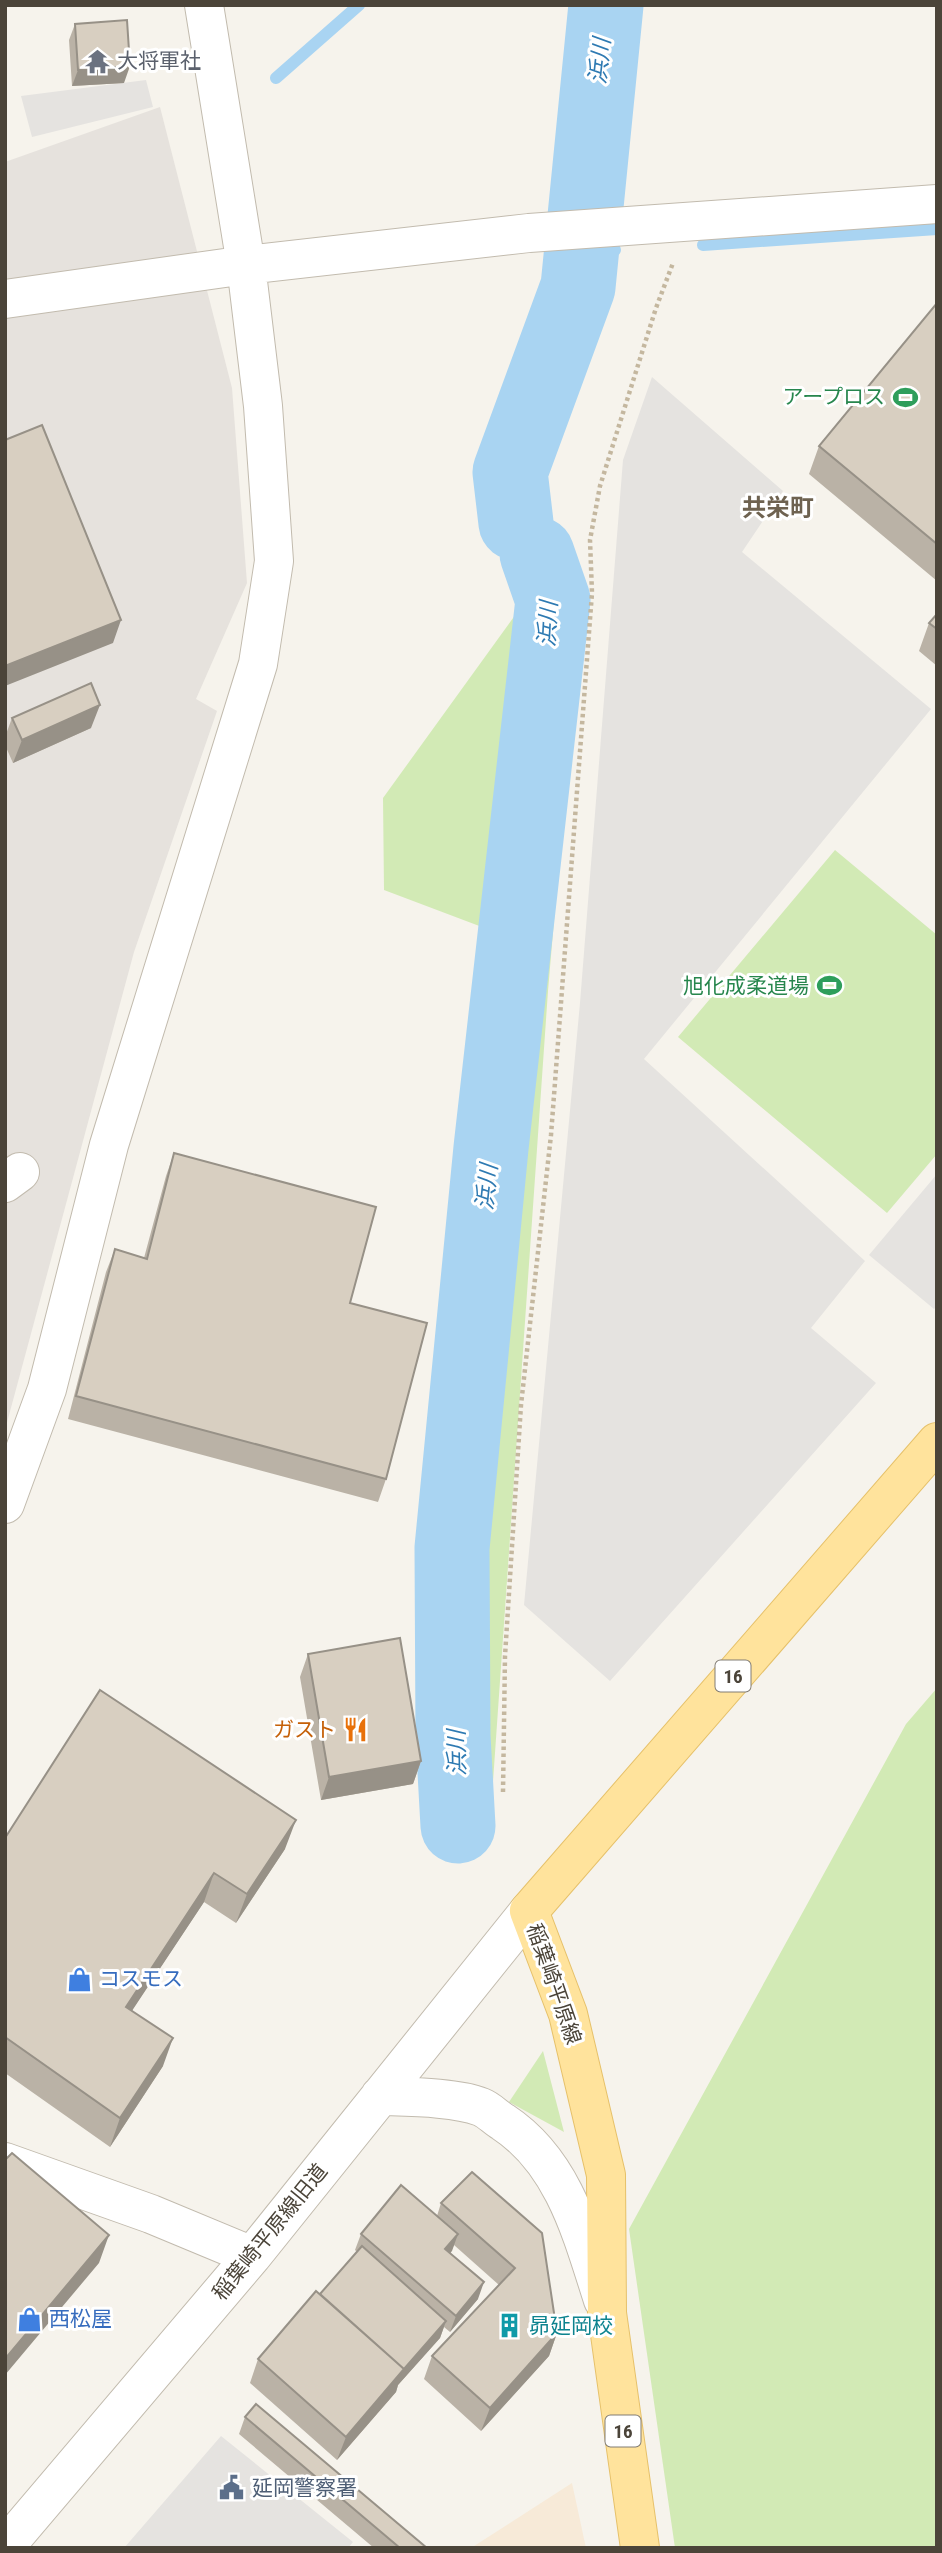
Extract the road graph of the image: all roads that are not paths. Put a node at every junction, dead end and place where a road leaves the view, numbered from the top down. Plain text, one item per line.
1 (204, 5) edge
2 (937, 204) edge
3 (246, 265) junction
4 (5, 299) edge
5 (937, 1441) edge
6 (5, 1504) edge
7 (529, 1911) junction
8 (380, 2096) junction
9 (5, 2162) edge
10 (252, 2256) junction
11 (607, 2313) junction
12 (5, 2547) edge
13 (640, 2548) edge

1 - 3 street
2 - 3 street
3 - 4 street
3 - 6 street
5 - 7 main road, 稲葉崎平原線 / 16
7 - 8 street, 稲葉崎平原線旧道
7 - 11 main road, 稲葉崎平原線 / 16
8 - 10 street, 稲葉崎平原線旧道
8 - 11 street
9 - 10 street
10 - 12 street, 稲葉崎平原線旧道
11 - 13 main road, 稲葉崎平原線 / 16

